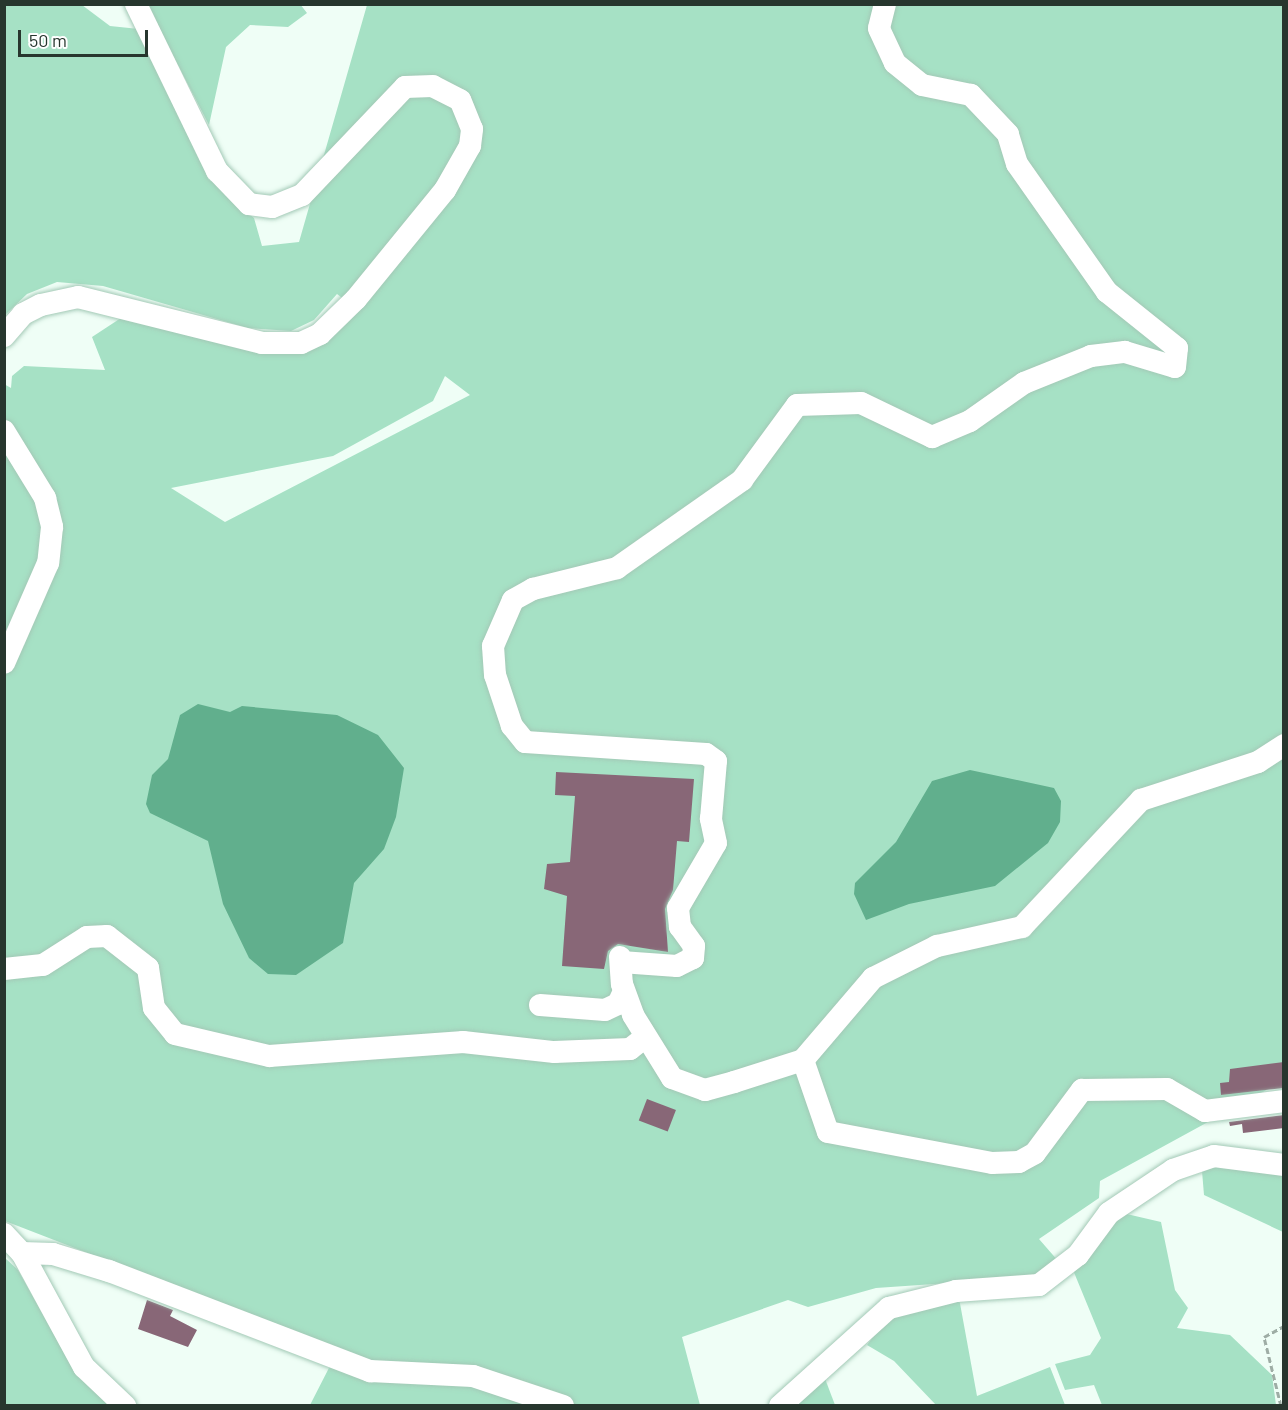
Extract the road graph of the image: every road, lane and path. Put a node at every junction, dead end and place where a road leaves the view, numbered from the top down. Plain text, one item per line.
1 (136, 4) edge
2 (885, 4) edge
3 (4, 336) edge
4 (4, 431) edge
5 (4, 663) edge
6 (1284, 745) edge
7 (4, 969) edge
8 (624, 991) junction
9 (540, 1005) dead end
10 (644, 1038) junction
11 (803, 1060) junction
12 (1284, 1101) edge
13 (1284, 1165) edge
14 (4, 1234) edge
15 (22, 1252) junction
16 (1284, 1326) edge
17 (125, 1406) edge
18 (563, 1406) edge
19 (780, 1406) edge
20 (1281, 1406) edge

1 - 3 street
2 - 8 street
4 - 5 street
6 - 11 street
7 - 10 street
8 - 9 street
8 - 10 street
10 - 11 street
11 - 12 street
13 - 19 street
14 - 15 street
15 - 17 street
15 - 18 street
16 - 20 path

